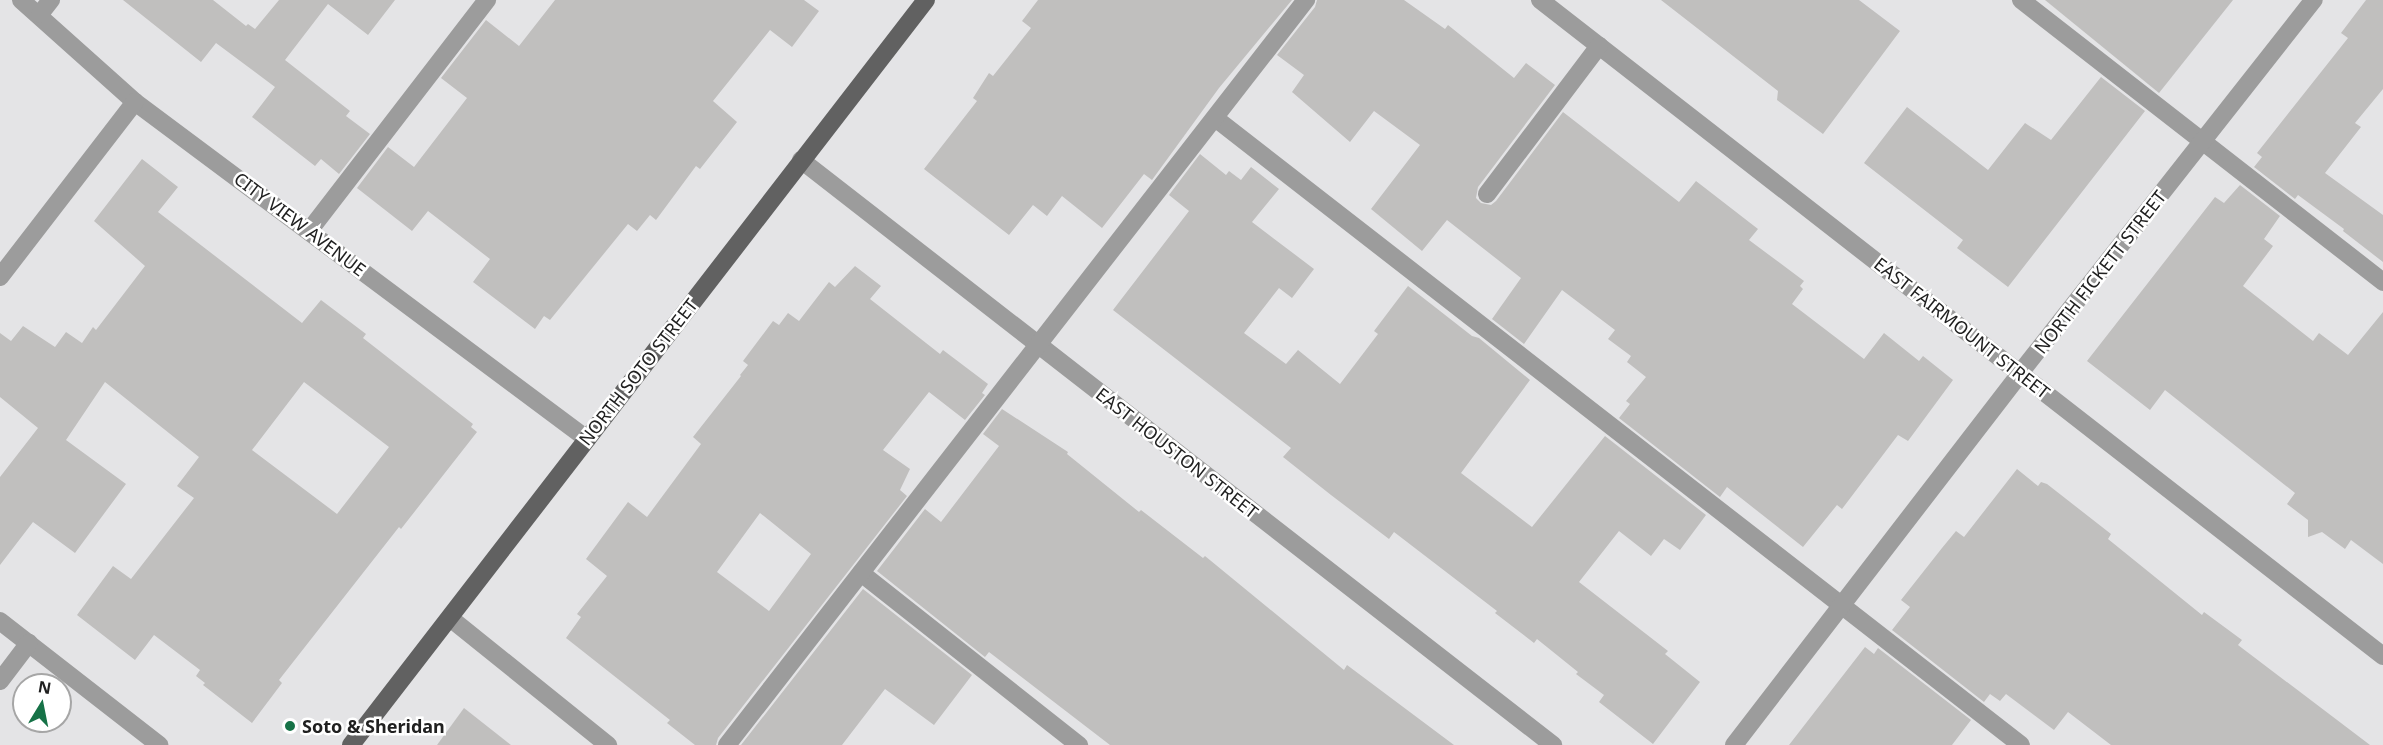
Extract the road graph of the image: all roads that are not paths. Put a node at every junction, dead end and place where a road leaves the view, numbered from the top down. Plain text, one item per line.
1 (21, 0) edge
2 (487, 0) edge
3 (926, 0) edge
4 (1306, 0) edge
5 (1540, 0) edge
6 (2021, 0) edge
7 (2314, 0) edge
8 (45, 7) edge
9 (1599, 46) junction
10 (135, 102) junction
11 (1215, 118) junction
12 (2203, 141) junction
13 (801, 160) junction
14 (1487, 194) dead end
15 (309, 231) junction
16 (0, 277) edge
17 (2383, 282) edge
18 (1039, 345) junction
19 (2020, 373) junction
20 (587, 439) junction
21 (861, 573) junction
22 (1841, 607) junction
23 (450, 618) junction
24 (0, 621) edge
25 (29, 643) junction
26 (2383, 656) edge
27 (0, 681) edge
28 (159, 745) edge
29 (351, 745) edge
30 (608, 745) edge
31 (727, 745) edge
32 (1080, 745) edge
33 (1553, 745) edge
34 (1734, 745) edge
35 (2021, 745) edge

1 - 8 street, CITY VIEW AVENUE
2 - 15 street
3 - 13 main road, NORTH SOTO STREET
4 - 11 street
5 - 9 street, EAST FAIRMOUNT STREET
6 - 12 street
7 - 12 street, NORTH FICKETT STREET
8 - 10 street, CITY VIEW AVENUE
9 - 14 street
9 - 19 street, EAST FAIRMOUNT STREET
10 - 15 street, CITY VIEW AVENUE
10 - 16 street
11 - 18 street
11 - 22 street
12 - 17 street
12 - 19 street, NORTH FICKETT STREET
13 - 18 street, EAST HOUSTON STREET
13 - 20 main road, NORTH SOTO STREET
15 - 20 street, CITY VIEW AVENUE
18 - 21 street
18 - 33 street, EAST HOUSTON STREET
19 - 22 street, NORTH FICKETT STREET
19 - 26 street, EAST FAIRMOUNT STREET
20 - 23 main road, NORTH SOTO STREET
21 - 31 street
21 - 32 street
22 - 34 street, NORTH FICKETT STREET
22 - 35 street
23 - 29 main road, NORTH SOTO STREET
23 - 30 street
24 - 25 street
25 - 27 street
25 - 28 street

